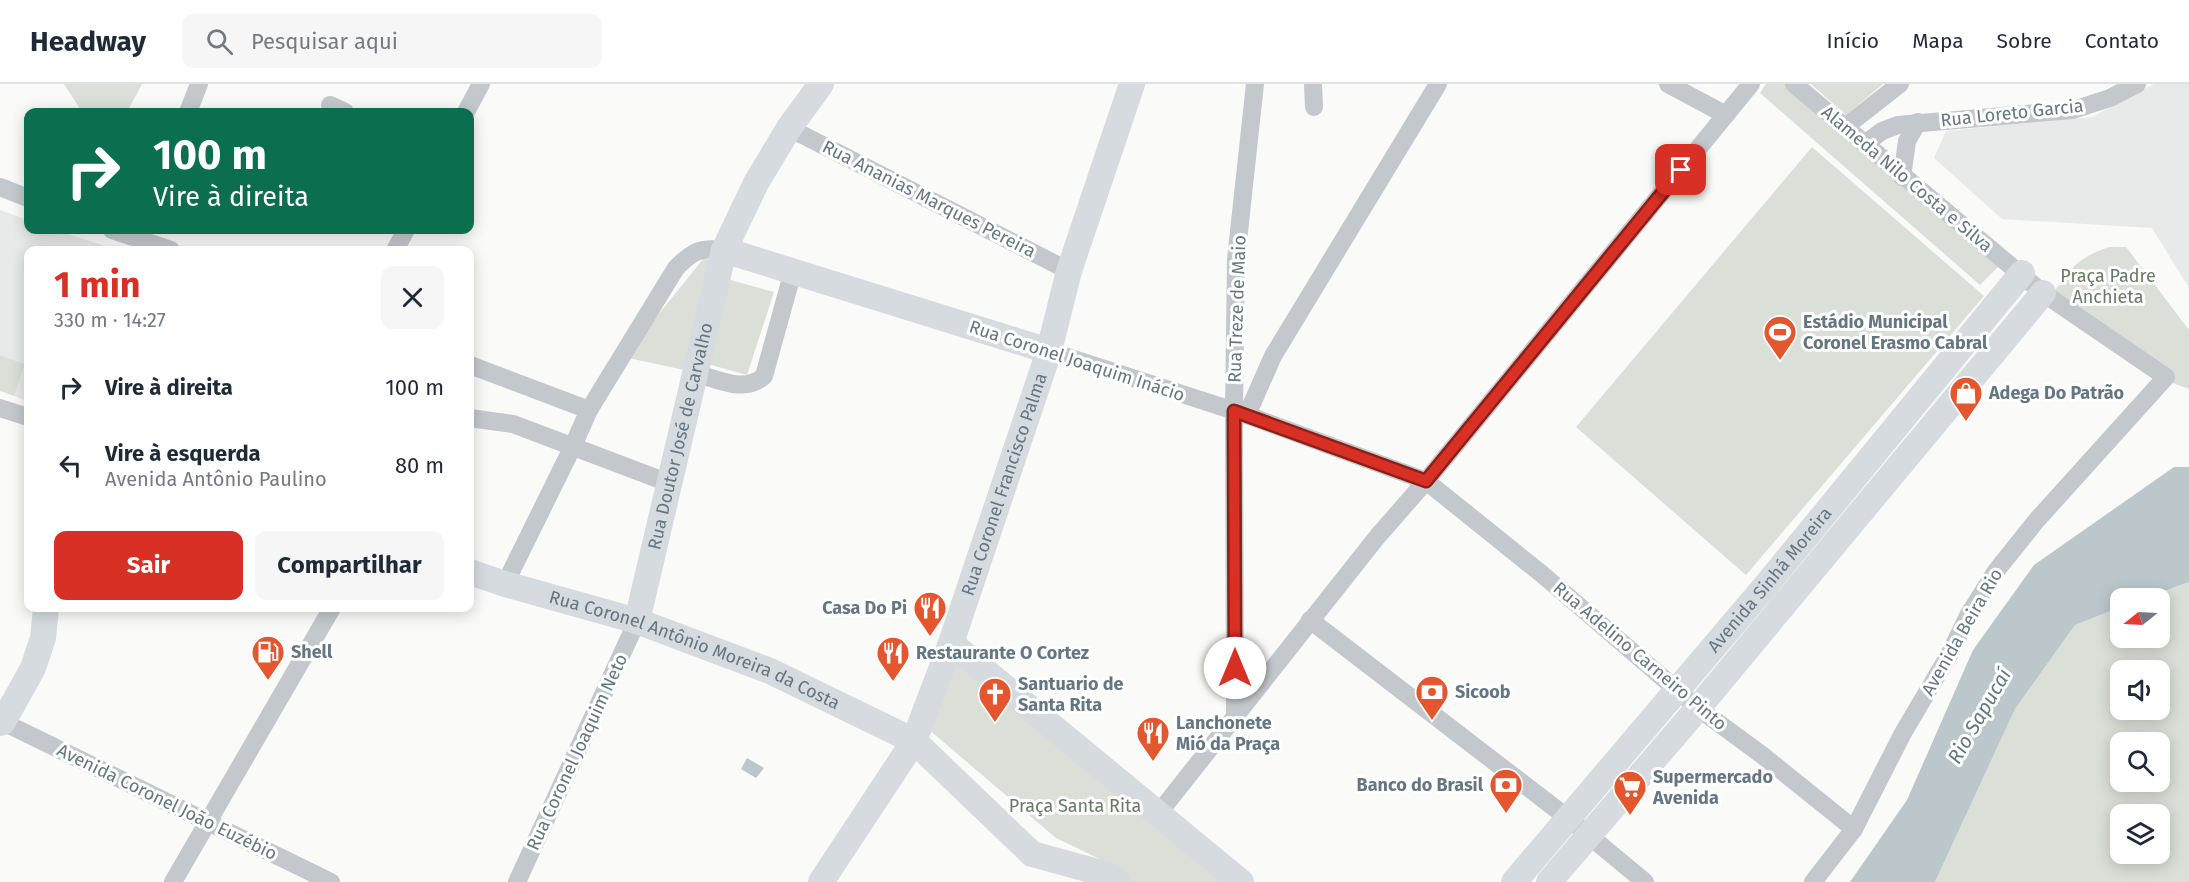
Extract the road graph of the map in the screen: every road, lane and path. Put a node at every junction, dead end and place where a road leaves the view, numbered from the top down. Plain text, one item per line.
1 (199, 84) edge
2 (481, 84) edge
3 (821, 84) edge
4 (1132, 84) edge
5 (1255, 84) edge
6 (1313, 84) edge
7 (1438, 84) edge
8 (1668, 84) edge
9 (1751, 84) edge
10 (1794, 84) edge
11 (1900, 84) edge
12 (2137, 84) edge
13 (2107, 91) edge
14 (1314, 107) dead end
15 (190, 108) edge
16 (468, 108) edge
17 (1726, 116) junction
18 (1918, 122) junction
19 (1845, 127) junction
20 (789, 128) junction
21 (1865, 144) junction
22 (1902, 177) junction
23 (0, 187) edge
24 (24, 196) edge
25 (124, 234) edge
26 (142, 240) edge
27 (159, 246) edge
28 (724, 250) junction
29 (1069, 271) junction
30 (793, 272) junction
31 (2022, 273) junction
32 (2043, 293) junction
33 (1049, 351) junction
34 (474, 367) edge
35 (695, 373) junction
36 (0, 408) edge
37 (589, 410) junction
38 (1240, 413) junction
39 (24, 416) edge
40 (474, 419) edge
41 (572, 448) junction
42 (1426, 481) junction
43 (669, 483) junction
44 (474, 573) edge
45 (1768, 583) junction
46 (505, 584) junction
47 (1789, 600) junction
48 (46, 612) edge
49 (330, 612) edge
50 (1310, 620) junction
51 (637, 621) junction
52 (951, 643) junction
53 (1678, 690) junction
54 (1698, 708) junction
55 (1235, 715) junction
56 (2, 722) edge
57 (914, 741) junction
58 (1158, 814) junction
59 (1569, 819) junction
60 (209, 822) junction
61 (1854, 829) junction
62 (1588, 837) junction
63 (1110, 880) edge
64 (173, 882) edge
65 (331, 882) edge
66 (517, 882) edge
67 (821, 882) edge
68 (1241, 882) edge
69 (1514, 882) edge
70 (1549, 882) edge
71 (1645, 882) edge
72 (1813, 882) edge

1 - 15 street
2 - 16 street
3 - 20 main road, Rua Doutor José de Carvalho
4 - 29 main road, Rua Coronel Francisco Palma
5 - 38 street, Rua Treze de Maio
6 - 14 street
7 - 38 street
8 - 17 street
9 - 17 street
10 - 19 street, Alameda Nilo Costa e Silva
11 - 19 street
12 - 13 street, Rua Loreto Garcia
13 - 18 street, Rua Loreto Garcia
17 - 42 street
18 - 21 street, Rua Loreto Garcia
18 - 22 street, Rua Loreto Garcia
19 - 21 street, Alameda Nilo Costa e Silva
20 - 28 main road, Rua Doutor José de Carvalho
20 - 29 street, Rua Ananias Marques Pereira
21 - 22 street, Alameda Nilo Costa e Silva
22 - 31 street, Alameda Nilo Costa e Silva
23 - 24 street
25 - 26 street
26 - 27 street
28 - 30 main road, Rua Coronel Joaquim Inácio
28 - 35 main road, Rua Doutor José de Carvalho
28 - 37 street
29 - 33 main road, Rua Coronel Francisco Palma
30 - 33 main road, Rua Coronel Joaquim Inácio
30 - 35 street
31 - 32 street
31 - 45 main road, Avenida Sinhá Moreira
32 - 47 main road, Avenida Sinhá Moreira
32 - 61 street, Avenida Beira Rio
33 - 38 street, Rua Coronel Joaquim Inácio
33 - 52 main road, Rua Coronel Francisco Palma
34 - 37 street
35 - 43 main road, Rua Doutor José de Carvalho
36 - 39 street
37 - 41 street
38 - 42 street, Rua Coronel Joaquim Inácio
38 - 55 street, Rua Treze de Maio
40 - 41 street
41 - 43 street
41 - 46 street
42 - 50 street
42 - 53 street, Rua Adelino Carneiro Pinto
43 - 51 main road, Rua Doutor José de Carvalho
44 - 46 main road, Rua Coronel Antônio Moreira da Costa
45 - 47 street
45 - 53 main road, Avenida Sinhá Moreira
46 - 51 main road, Rua Coronel Antônio Moreira da Costa
47 - 54 main road, Avenida Sinhá Moreira
48 - 56 main road
49 - 60 street
50 - 55 street
50 - 59 street
51 - 57 main road, Rua Coronel Antônio Moreira da Costa
51 - 66 street, Rua Coronel Joaquim Neto
52 - 57 main road
52 - 58 main road
53 - 54 street, Rua Adelino Carneiro Pinto
53 - 59 main road, Avenida Sinhá Moreira
54 - 61 street, Rua Adelino Carneiro Pinto
54 - 62 main road, Avenida Sinhá Moreira
55 - 58 street
56 - 60 street, Avenida Coronel João Euzébio
57 - 63 main road, Rua Coronel Antônio Moreira da Costa
57 - 67 main road
58 - 68 main road
59 - 62 street
59 - 69 main road, Avenida Sinhá Moreira
60 - 64 street
60 - 65 street, Avenida Coronel João Euzébio
61 - 72 street, Avenida Beira Rio
62 - 70 main road, Avenida Sinhá Moreira
62 - 71 street

